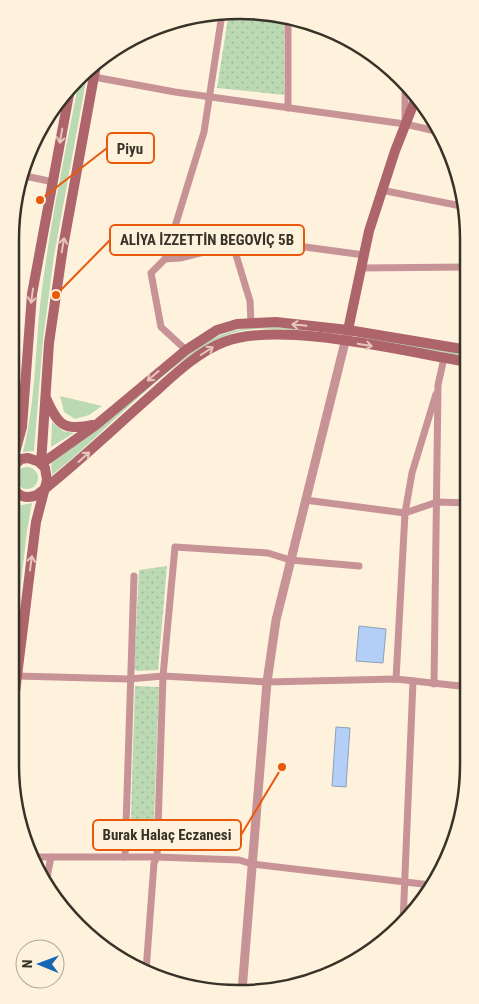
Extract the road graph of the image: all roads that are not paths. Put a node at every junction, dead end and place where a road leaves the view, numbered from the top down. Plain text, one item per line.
1 (221, 20) edge
2 (288, 24) edge
3 (95, 73) edge
4 (94, 77) junction
5 (405, 94) edge
6 (210, 97) junction
7 (67, 102) edge
8 (414, 103) edge
9 (288, 108) junction
10 (405, 124) junction
11 (431, 130) edge
12 (27, 177) edge
13 (53, 182) junction
14 (381, 190) junction
15 (457, 205) edge
16 (233, 245) junction
17 (364, 255) junction
18 (165, 259) junction
19 (460, 267) edge
20 (360, 268) junction
21 (252, 323) junction
22 (348, 330) junction
23 (346, 341) junction
24 (460, 349) edge
25 (186, 350) junction
26 (444, 358) junction
27 (460, 361) edge
28 (438, 385) junction
29 (46, 397) junction
30 (19, 414) edge
31 (23, 414) junction
32 (96, 425) junction
33 (19, 439) edge
34 (19, 461) edge
35 (42, 464) junction
36 (45, 487) junction
37 (19, 496) edge
38 (305, 500) junction
39 (436, 502) junction
40 (460, 503) edge
41 (405, 513) junction
42 (290, 560) junction
43 (359, 566) dead end
44 (134, 576) dead end
45 (19, 660) edge
46 (19, 676) edge
47 (164, 676) junction
48 (130, 679) junction
49 (396, 679) junction
50 (413, 681) junction
51 (267, 682) junction
52 (434, 684) junction
53 (460, 686) edge
54 (157, 856) junction
55 (125, 857) junction
56 (40, 858) edge
57 (52, 858) junction
58 (252, 864) junction
59 (48, 875) edge
60 (406, 882) junction
61 (425, 884) edge
62 (404, 911) edge
63 (147, 964) edge
64 (242, 985) edge

1 - 6 street
2 - 9 street
3 - 4 main road
4 - 6 street
29 -> 4 main road
5 - 10 street
6 - 9 street
6 - 18 street
7 -> 13 main road
8 - 10 main road
9 - 10 street
10 - 11 street
10 - 14 main road
12 - 13 street
13 -> 31 main road
14 - 15 street
14 - 17 main road
16 - 17 street
16 - 18 street
16 - 21 street
17 - 20 main road
18 - 25 street
19 - 20 street
20 - 22 main road
22 -> 21 main road
21 - 25 main road
22 - 23 street
22 - 24 main road
23 -> 26 main road
36 -> 23 main road
23 - 38 street
25 -> 32 main road
26 - 27 main road
26 - 28 street
28 - 39 street
28 - 41 street
29 - 32 main road
29 - 35 main road
30 - 31 street
31 - 33 main road
32 - 35 main road
34 - 35 main road
35 - 36 main road
36 - 37 main road
45 -> 36 main road
38 - 41 street
38 - 42 street
39 - 40 street
39 - 41 street
39 - 52 street
41 - 49 street
42 - 43 street
42 - 47 street
42 - 51 street
44 - 48 street
46 - 48 street
47 - 48 street
47 - 51 street
47 - 54 street
48 - 55 street
49 - 50 street
49 - 51 street
50 - 52 street
50 - 60 street
51 - 58 street
52 - 53 street
54 - 55 street
54 - 58 street
54 - 63 street
55 - 57 street
56 - 57 street
57 - 59 street
58 - 60 street
58 - 64 street
60 - 61 street
60 - 62 street

